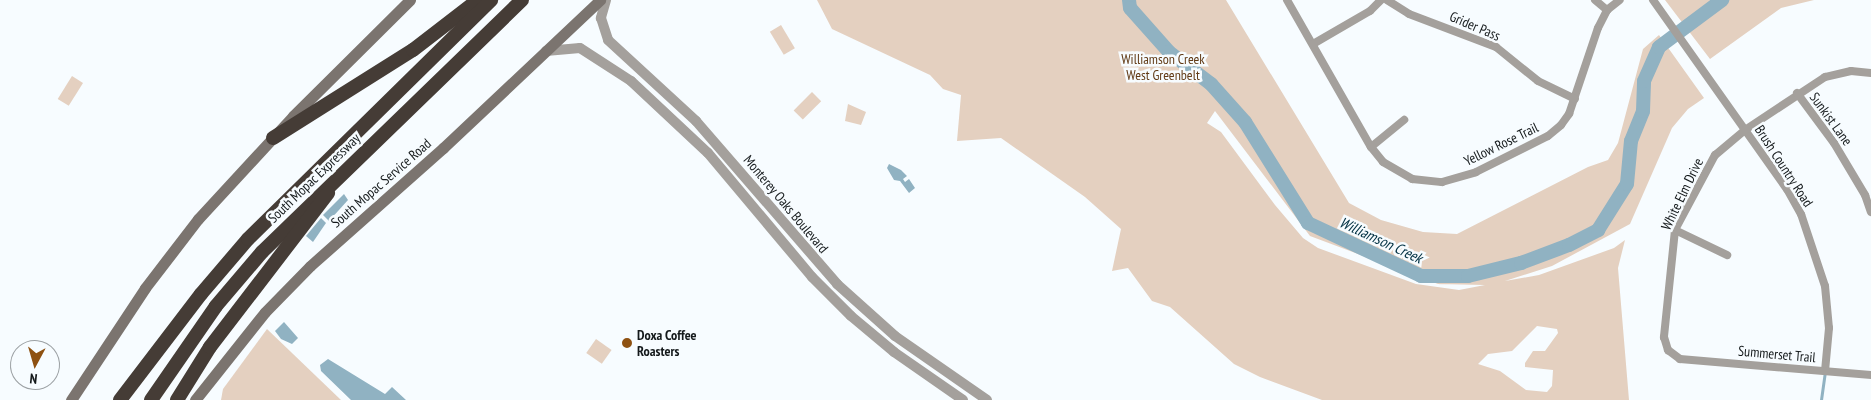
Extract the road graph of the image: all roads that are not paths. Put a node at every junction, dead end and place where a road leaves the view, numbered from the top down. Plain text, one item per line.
1 (410, 0) edge
2 (478, 0) edge
3 (491, 0) edge
4 (522, 0) edge
5 (600, 0) edge
6 (606, 0) edge
7 (1287, 0) edge
8 (1381, 0) edge
9 (1387, 0) edge
10 (1595, 0) edge
11 (1620, 0) edge
12 (1653, 0) edge
13 (1608, 10) junction
14 (1313, 44) junction
15 (546, 51) junction
16 (1871, 73) edge
17 (1797, 93) junction
18 (1575, 99) junction
19 (1404, 120) dead end
20 (1746, 130) junction
21 (273, 138) junction
22 (1371, 147) junction
23 (338, 178) junction
24 (1868, 193) edge
25 (1871, 212) edge
26 (1675, 230) junction
27 (1727, 255) dead end
28 (1680, 359) joint
29 (1825, 371) junction
30 (1871, 375) edge
31 (71, 400) edge
32 (120, 400) edge
33 (151, 400) edge
34 (177, 400) edge
35 (195, 400) edge
36 (964, 400) edge
37 (987, 400) edge

1 - 21 main road
2 - 21 highway
3 - 32 highway, South Mopac Expressway
4 - 23 highway, South Mopac Expressway
5 - 15 main road, South Mopac Service Road
6 - 37 street, Monterey Oaks Boulevard
7 - 14 street, Yellow Rose Trail
8 - 14 street
9 - 18 street, Grider Pass
10 - 13 street
11 - 13 street, Yellow Rose Trail
12 - 20 street, Brush Country Road
13 - 18 street, Yellow Rose Trail
14 - 22 street, Yellow Rose Trail
15 - 35 main road, South Mopac Service Road
15 - 36 street, Monterey Oaks Boulevard
16 - 17 street, White Elm Drive
17 - 20 street, White Elm Drive
17 - 24 street, Sunkist Lane
18 - 22 street, Yellow Rose Trail
19 - 22 street
20 - 26 street, White Elm Drive
20 - 29 street, Brush Country Road
21 - 31 main road
23 - 33 highway, South Mopac Expressway
23 - 34 highway
24 - 25 street, Sunkist Lane
26 - 27 street
26 - 28 street, White Elm Drive
28 - 29 street, Summerset Trail
29 - 30 street, Summerset Trail

